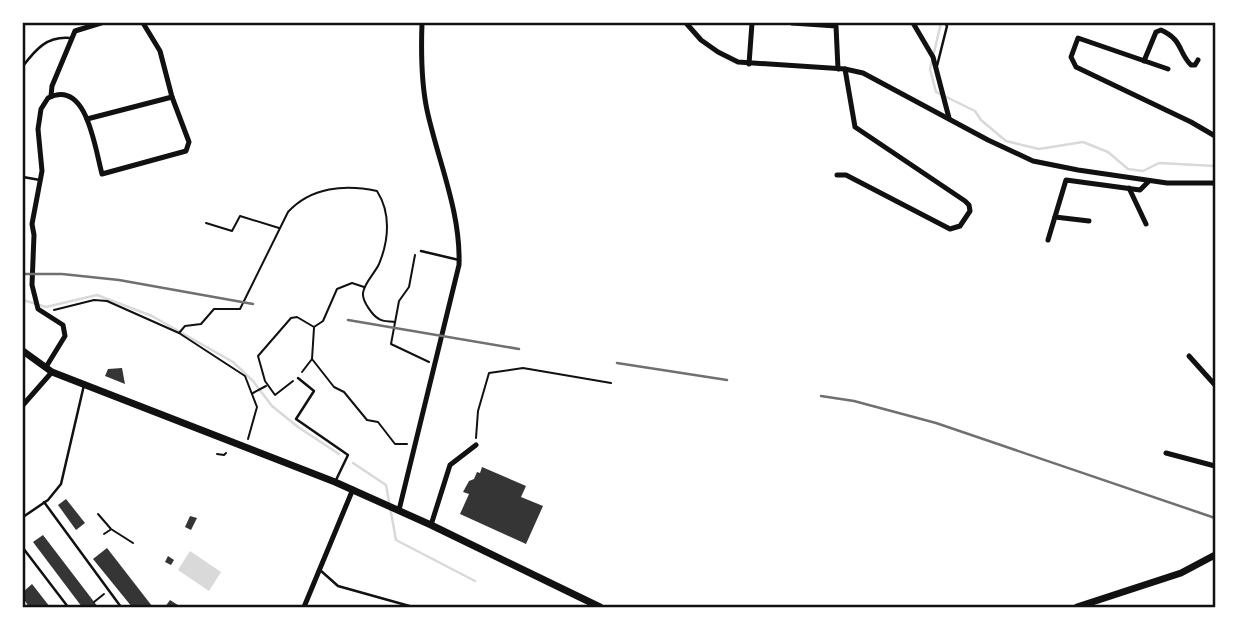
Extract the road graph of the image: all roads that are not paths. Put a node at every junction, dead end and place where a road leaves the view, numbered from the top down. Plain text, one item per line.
1 (101, 23) edge
2 (143, 23) edge
3 (422, 23) edge
4 (686, 23) edge
5 (752, 23) edge
6 (792, 23) edge
7 (913, 23) edge
8 (945, 23) edge
9 (809, 24) edge
10 (73, 38) junction
11 (1198, 60) dead end
12 (1144, 61) junction
13 (749, 64) junction
14 (23, 66) edge
15 (842, 69) junction
16 (936, 69) junction
17 (1168, 69) dead end
18 (51, 96) junction
19 (172, 97) junction
20 (949, 118) junction
21 (87, 119) junction
22 (1215, 136) edge
23 (837, 175) dead end
24 (23, 177) edge
25 (40, 180) junction
26 (1149, 181) junction
27 (1215, 183) edge
28 (1129, 188) junction
29 (1055, 217) junction
30 (1089, 221) dead end
31 (1146, 224) dead end
32 (1048, 240) dead end
33 (421, 251) road end
34 (459, 260) junction
35 (23, 351) edge
36 (1189, 356) dead end
37 (49, 370) junction
38 (298, 377) road end
39 (84, 385) junction
40 (1215, 385) edge
41 (23, 405) edge
42 (476, 445) road end
43 (1166, 453) dead end
44 (1215, 466) edge
45 (335, 481) junction
46 (353, 489) junction
47 (44, 502) junction
48 (398, 510) junction
49 (23, 517) edge
50 (431, 525) junction
51 (23, 548) edge
52 (1215, 555) edge
53 (320, 570) junction
54 (68, 607) edge
55 (121, 607) edge
56 (304, 607) edge
57 (413, 607) edge
58 (600, 607) edge
59 (1077, 607) edge

1 - 10 street
2 - 19 street
3 - 34 street
4 - 13 street
5 - 13 street
6 - 9 street
7 - 16 street
8 - 16 lane
9 - 15 street
10 - 14 lane
10 - 18 street
11 - 12 street
12 - 17 street
12 - 22 street
13 - 15 street
15 - 20 street
15 - 23 street
16 - 20 street
18 - 21 street
18 - 25 street
19 - 21 street
19 - 21 street
20 - 26 street
24 - 25 lane
25 - 37 street
26 - 27 street
26 - 28 street
28 - 29 street
28 - 31 street
29 - 30 street
29 - 32 street
33 - 34 lane
34 - 48 street
35 - 37 street
36 - 40 street
37 - 39 street
37 - 41 street
38 - 45 lane
39 - 45 street
39 - 47 lane
42 - 50 street
43 - 44 street
45 - 46 street
46 - 48 street
46 - 53 street
47 - 49 lane
47 - 55 lane
48 - 50 street
50 - 58 street
51 - 54 lane
52 - 59 street
53 - 56 street
53 - 57 lane

